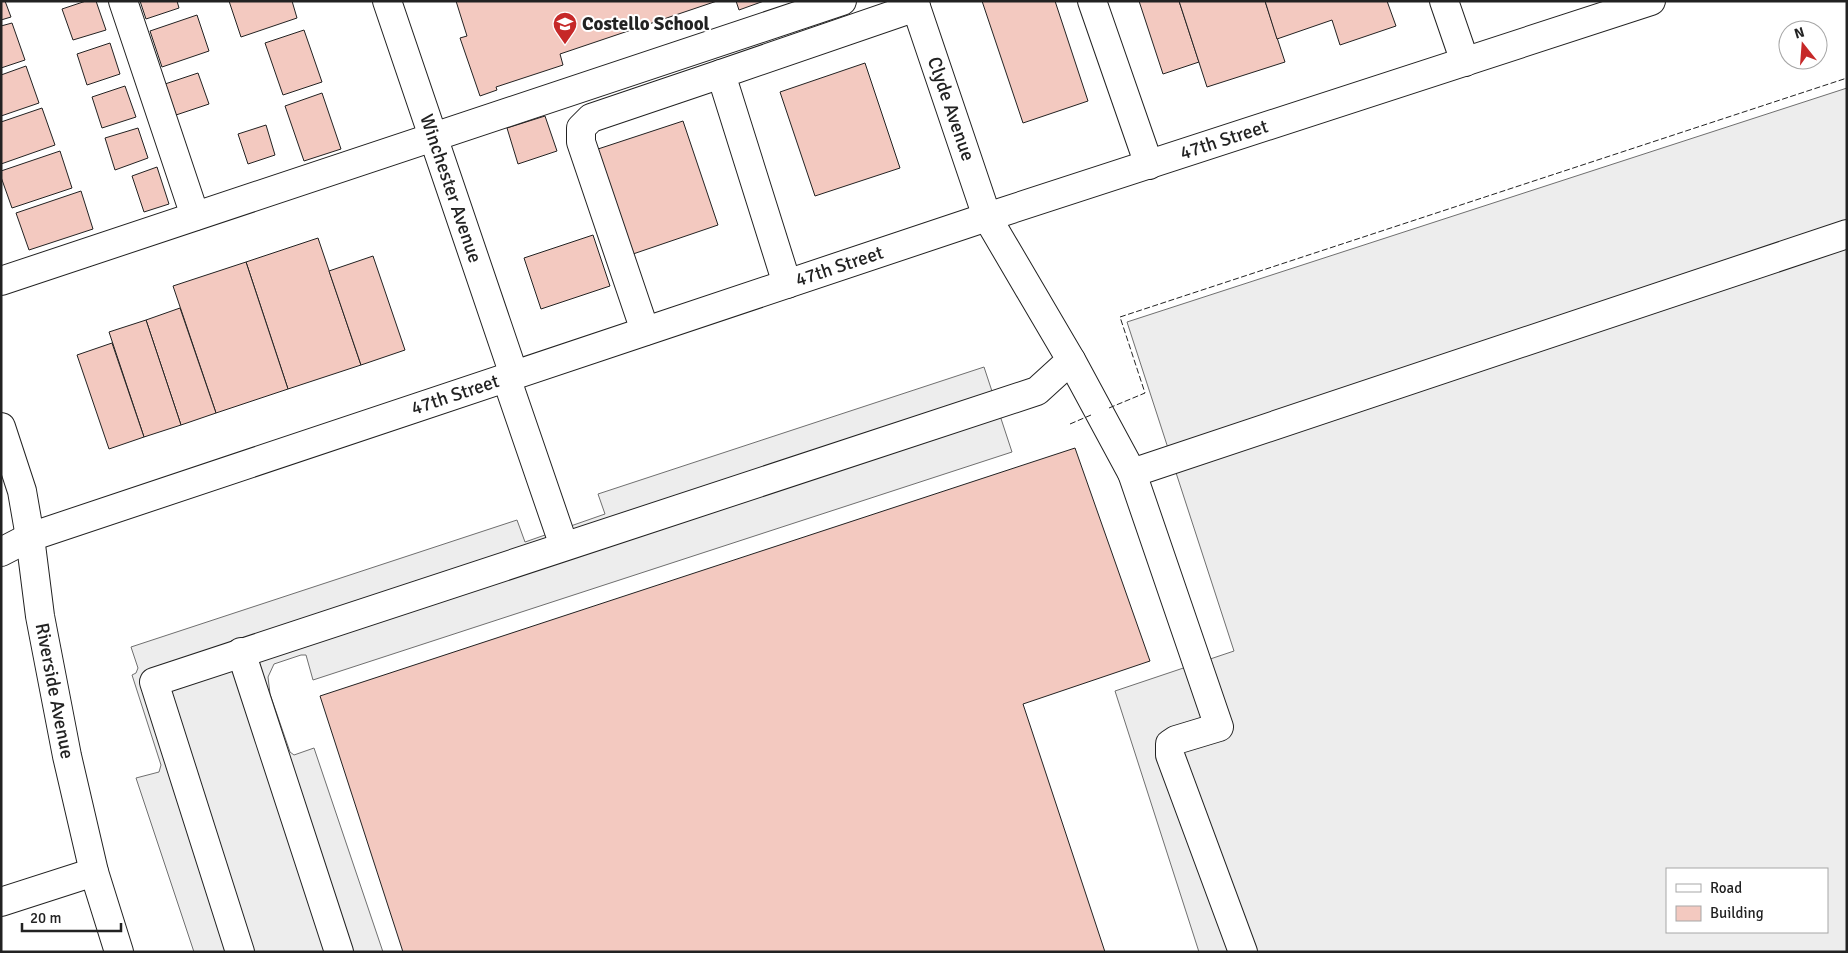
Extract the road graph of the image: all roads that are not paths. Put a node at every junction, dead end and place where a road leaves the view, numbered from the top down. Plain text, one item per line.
1 (123, 1) edge
2 (387, 1) edge
3 (842, 1) edge
4 (1092, 1) edge
5 (1444, 1) edge
6 (1651, 1) edge
7 (915, 4) edge
8 (1465, 62) junction
9 (721, 74) junction
10 (433, 137) junction
11 (1149, 165) junction
12 (194, 216) junction
13 (988, 217) junction
14 (1847, 234) edge
15 (1, 281) edge
16 (788, 284) junction
17 (645, 331) junction
18 (1071, 360) junction
19 (510, 376) junction
20 (2, 429) edge
21 (1132, 473) junction
22 (30, 537) junction
23 (1, 541) edge
24 (564, 546) junction
25 (1, 552) edge
26 (241, 652) junction
27 (94, 872) junction
28 (1, 902) edge
29 (119, 952) edge
30 (240, 952) edge
31 (339, 952) edge
32 (1243, 952) edge

1 - 12 main road
2 - 10 main road, Winchester Avenue
3 - 10 main road
4 - 11 main road
5 - 8 main road
6 - 8 main road, 47th Street
7 - 9 main road
7 - 13 main road, Clyde Avenue
8 - 11 main road, 47th Street
9 - 16 main road
9 - 17 main road
10 - 12 main road
10 - 19 main road, Winchester Avenue
11 - 13 main road, 47th Street
12 - 15 main road
13 - 16 main road, 47th Street
13 - 18 main road, Clyde Avenue
14 - 21 main road
16 - 17 main road, 47th Street
17 - 19 main road, 47th Street
18 - 21 main road, Clyde Avenue
18 - 24 main road
19 - 22 main road, 47th Street
19 - 24 main road, Winchester Avenue
20 - 22 main road, Riverside Avenue
21 - 32 main road, Clyde Avenue
22 - 23 main road, 47th Street
22 - 25 main road, 47th Street
22 - 27 main road, Riverside Avenue
24 - 26 main road
26 - 30 main road
26 - 31 main road
27 - 28 main road
27 - 29 main road, Riverside Avenue

